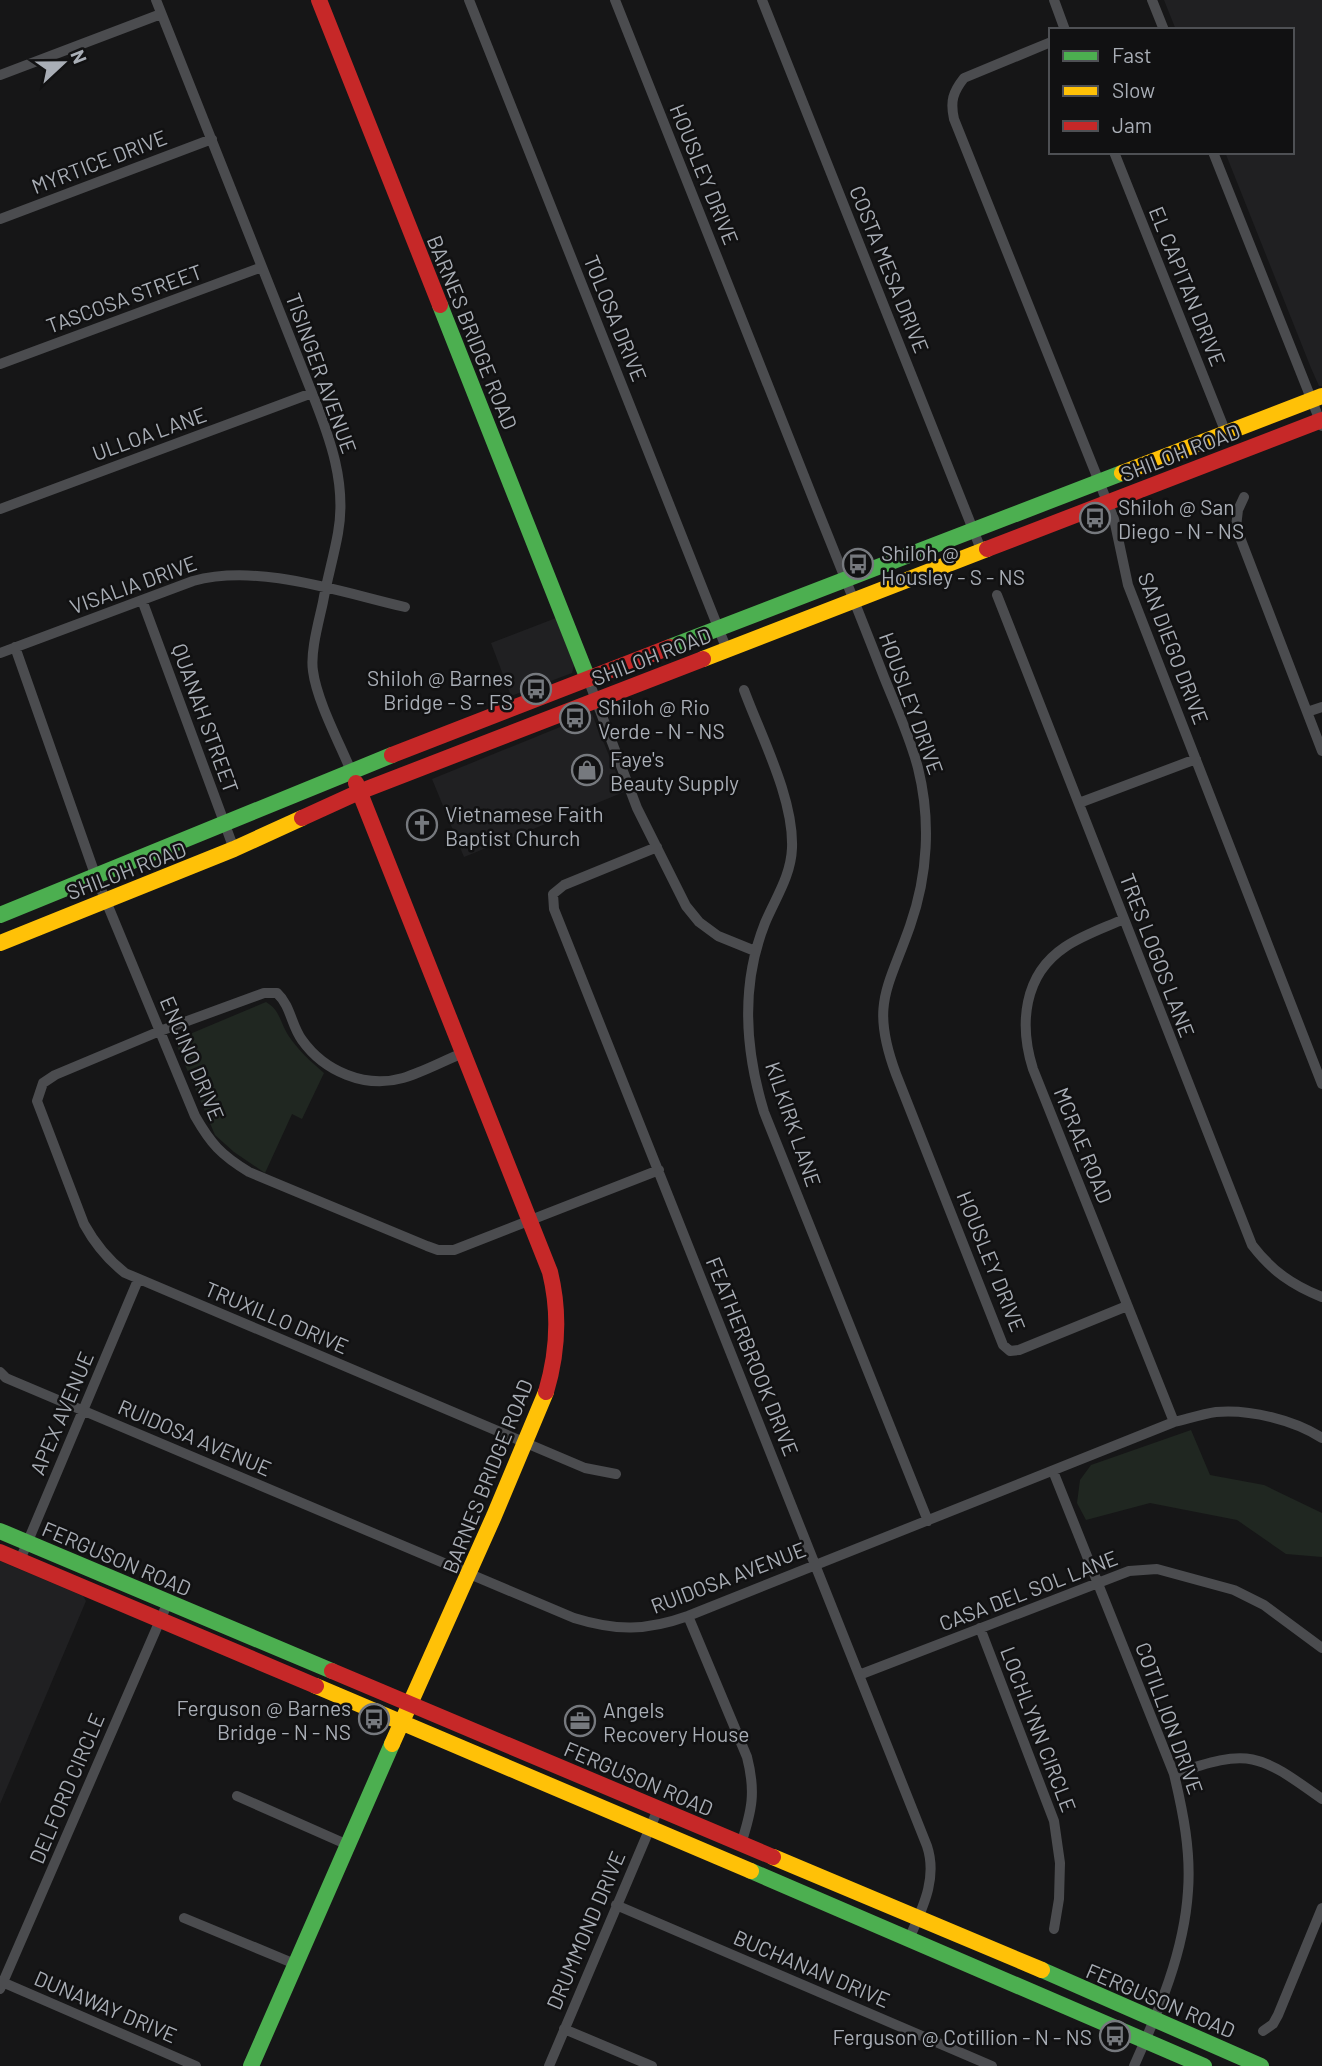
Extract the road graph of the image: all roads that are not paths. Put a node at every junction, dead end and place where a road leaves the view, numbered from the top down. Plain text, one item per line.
1 (156, 0) edge
2 (319, 0) edge
3 (469, 0) edge
4 (615, 0) edge
5 (762, 0) edge
6 (1054, 0) edge
7 (1152, 0) edge
8 (161, 14) junction
9 (1064, 28) edge
10 (1163, 28) edge
11 (1049, 43) edge
12 (0, 75) edge
13 (212, 139) junction
14 (1115, 154) edge
15 (1214, 154) edge
16 (0, 219) edge
17 (262, 267) junction
18 (0, 364) edge
19 (312, 393) junction
20 (1317, 398) edge
21 (1321, 422) edge
22 (1226, 433) junction
23 (1100, 482) junction
24 (1244, 497) dead end
25 (1108, 503) junction
26 (0, 509) edge
27 (974, 532) junction
28 (982, 552) junction
29 (846, 581) junction
30 (325, 588) junction
31 (998, 596) dead end
32 (142, 600) junction
33 (854, 602) junction
34 (405, 607) dead end
35 (719, 630) junction
36 (15, 648) junction
37 (727, 650) junction
38 (0, 653) edge
39 (588, 680) junction
40 (744, 690) dead end
41 (595, 700) junction
42 (1322, 706) edge
43 (1307, 712) junction
44 (1322, 751) edge
45 (1196, 759) junction
46 (351, 771) junction
47 (359, 792) junction
48 (1079, 803) junction
49 (225, 823) junction
50 (657, 847) junction
51 (234, 849) junction
52 (96, 877) junction
53 (106, 900) junction
54 (0, 915) edge
55 (1124, 919) junction
56 (0, 943) edge
57 (755, 951) junction
58 (160, 1031) junction
59 (463, 1053) junction
60 (1322, 1084) edge
61 (659, 1170) junction
62 (530, 1222) junction
63 (138, 1280) junction
64 (1322, 1297) edge
65 (1127, 1306) junction
66 (0, 1372) edge
67 (83, 1410) junction
68 (1174, 1422) junction
69 (1322, 1438) edge
70 (526, 1443) junction
71 (1053, 1471) junction
72 (616, 1474) dead end
73 (928, 1521) junction
74 (0, 1531) edge
75 (27, 1543) junction
76 (0, 1552) edge
77 (20, 1560) junction
78 (815, 1564) junction
79 (470, 1574) junction
80 (1098, 1582) junction
81 (168, 1602) junction
82 (688, 1616) junction
83 (160, 1619) junction
84 (980, 1628) junction
85 (1322, 1648) edge
86 (859, 1675) junction
87 (411, 1704) junction
88 (403, 1722) junction
89 (1174, 1774) junction
90 (237, 1796) dead end
91 (1322, 1799) edge
92 (658, 1809) junction
93 (650, 1827) junction
94 (741, 1844) junction
95 (348, 1845) junction
96 (617, 1905) junction
97 (1322, 1908) edge
98 (184, 1918) dead end
99 (917, 1919) junction
100 (1054, 1929) dead end
101 (909, 1940) junction
102 (295, 1964) junction
103 (1, 1984) edge
104 (1155, 2018) junction
105 (564, 2029) junction
106 (1263, 2031) dead end
107 (1145, 2041) junction
108 (196, 2066) edge
109 (251, 2066) edge
110 (549, 2066) edge
111 (652, 2066) edge
112 (992, 2066) edge
113 (1134, 2066) edge
114 (1204, 2066) edge
115 (1261, 2066) edge

1 - 8 street, TISINGER AVENUE
2 - 39 main road, BARNES BRIDGE ROAD
3 - 35 street, TOLOSA DRIVE
4 - 29 street, HOUSLEY DRIVE
5 - 27 street, COSTA MESA DRIVE
6 - 9 street
7 - 10 street
8 - 12 street
8 - 13 street, TISINGER AVENUE
11 - 23 street, SAN DIEGO DRIVE
13 - 16 street, MYRTICE DRIVE
13 - 17 street, TISINGER AVENUE
14 - 22 street, EL CAPITAN DRIVE
15 - 20 street
17 - 18 street, TASCOSA STREET
17 - 19 street, TISINGER AVENUE
19 - 26 street, ULLOA LANE
19 - 30 street, TISINGER AVENUE
20 - 21 street
20 - 22 main road, SHILOH ROAD
21 - 25 main road, SHILOH ROAD
22 - 23 main road, SHILOH ROAD
23 - 25 street, SAN DIEGO DRIVE
23 - 27 main road, SHILOH ROAD
24 - 43 street
25 - 28 main road, SHILOH ROAD
25 - 45 street, SAN DIEGO DRIVE
27 - 28 street, COSTA MESA DRIVE
27 - 29 main road, SHILOH ROAD
28 - 33 main road, SHILOH ROAD
29 - 33 street, HOUSLEY DRIVE
29 - 35 main road, SHILOH ROAD
30 - 32 street, VISALIA DRIVE
30 - 34 street, VISALIA DRIVE
30 - 46 street, TISINGER AVENUE
31 - 48 street, TRES LOGOS LANE
32 - 36 street, VISALIA DRIVE
32 - 49 street, QUANAH STREET
33 - 37 main road, SHILOH ROAD
33 - 65 street, HOUSLEY DRIVE
35 - 37 street, TOLOSA DRIVE
35 - 39 main road, SHILOH ROAD
36 - 38 street, VISALIA DRIVE
36 - 52 street, ENCINO DRIVE
37 - 41 main road, SHILOH ROAD
39 - 41 street
39 - 46 main road, SHILOH ROAD
40 - 57 street, KILKIRK LANE
41 - 47 main road, SHILOH ROAD
41 - 50 street
42 - 43 street
43 - 44 street
45 - 48 street
45 - 60 street, SAN DIEGO DRIVE
46 - 47 main road, BARNES BRIDGE ROAD
46 - 49 main road, SHILOH ROAD
47 - 51 main road, SHILOH ROAD
47 - 59 main road, BARNES BRIDGE ROAD
48 - 55 street, TRES LOGOS LANE
49 - 51 street, QUANAH STREET
49 - 52 main road, SHILOH ROAD
50 - 57 street
50 - 61 street, FEATHERBROOK DRIVE
51 - 53 main road, SHILOH ROAD
52 - 53 street, ENCINO DRIVE
52 - 54 main road, SHILOH ROAD
53 - 56 main road, SHILOH ROAD
53 - 58 street, ENCINO DRIVE
55 - 64 street, TRES LOGOS LANE
55 - 65 street, MCRAE ROAD
57 - 73 street, KILKIRK LANE
58 - 59 street
58 - 62 street, ENCINO DRIVE
58 - 63 street, TRUXILLO DRIVE
59 - 62 main road, BARNES BRIDGE ROAD
61 - 62 street, ENCINO DRIVE
61 - 78 street, FEATHERBROOK DRIVE
62 - 70 main road, BARNES BRIDGE ROAD
63 - 67 street, APEX AVENUE
63 - 70 street, TRUXILLO DRIVE
65 - 68 street, MCRAE ROAD
66 - 67 street, RUIDOSA AVENUE
67 - 75 street, APEX AVENUE
67 - 79 street, RUIDOSA AVENUE
68 - 69 street, RUIDOSA AVENUE
68 - 71 street, RUIDOSA AVENUE
70 - 72 street, TRUXILLO DRIVE
70 - 79 main road, BARNES BRIDGE ROAD
71 - 73 street, RUIDOSA AVENUE
71 - 80 street, COTILLION DRIVE
73 - 78 street, RUIDOSA AVENUE
74 - 75 main road, FERGUSON ROAD
75 - 77 street, APEX AVENUE
75 - 81 main road, FERGUSON ROAD
76 - 77 main road, FERGUSON ROAD
77 - 83 main road, FERGUSON ROAD
78 - 82 street, RUIDOSA AVENUE
78 - 86 street, FEATHERBROOK DRIVE
79 - 82 street, RUIDOSA AVENUE
79 - 87 main road, BARNES BRIDGE ROAD
80 - 84 street, CASA DEL SOL LANE
80 - 85 street, CASA DEL SOL LANE
80 - 89 street, COTILLION DRIVE
81 - 83 street, DELFORD CIRCLE
81 - 87 main road, FERGUSON ROAD
82 - 94 street
83 - 88 main road, FERGUSON ROAD
83 - 103 street, DELFORD CIRCLE
84 - 86 street, CASA DEL SOL LANE
84 - 100 street, LOCHLYNN CIRCLE
86 - 99 street, FEATHERBROOK DRIVE
87 - 88 main road, BARNES BRIDGE ROAD
87 - 92 main road, FERGUSON ROAD
88 - 93 main road, FERGUSON ROAD
88 - 95 main road, BARNES BRIDGE ROAD
89 - 91 street
89 - 104 street, COTILLION DRIVE
90 - 95 street
92 - 93 street, DRUMMOND DRIVE
92 - 94 main road, FERGUSON ROAD
93 - 96 street, DRUMMOND DRIVE
93 - 101 main road, FERGUSON ROAD
94 - 99 main road, FERGUSON ROAD
95 - 102 main road, BARNES BRIDGE ROAD
96 - 105 street, DRUMMOND DRIVE
96 - 112 street, BUCHANAN DRIVE
97 - 106 street
98 - 102 street
99 - 101 street, FEATHERBROOK DRIVE
99 - 104 main road, FERGUSON ROAD
101 - 107 main road, FERGUSON ROAD
102 - 109 main road, BARNES BRIDGE ROAD
103 - 108 street, DUNAWAY DRIVE
104 - 107 street, COTILLION DRIVE
104 - 115 main road, FERGUSON ROAD
105 - 110 street, DRUMMOND DRIVE
105 - 111 street
107 - 113 street, COTILLION DRIVE
107 - 114 main road, FERGUSON ROAD

